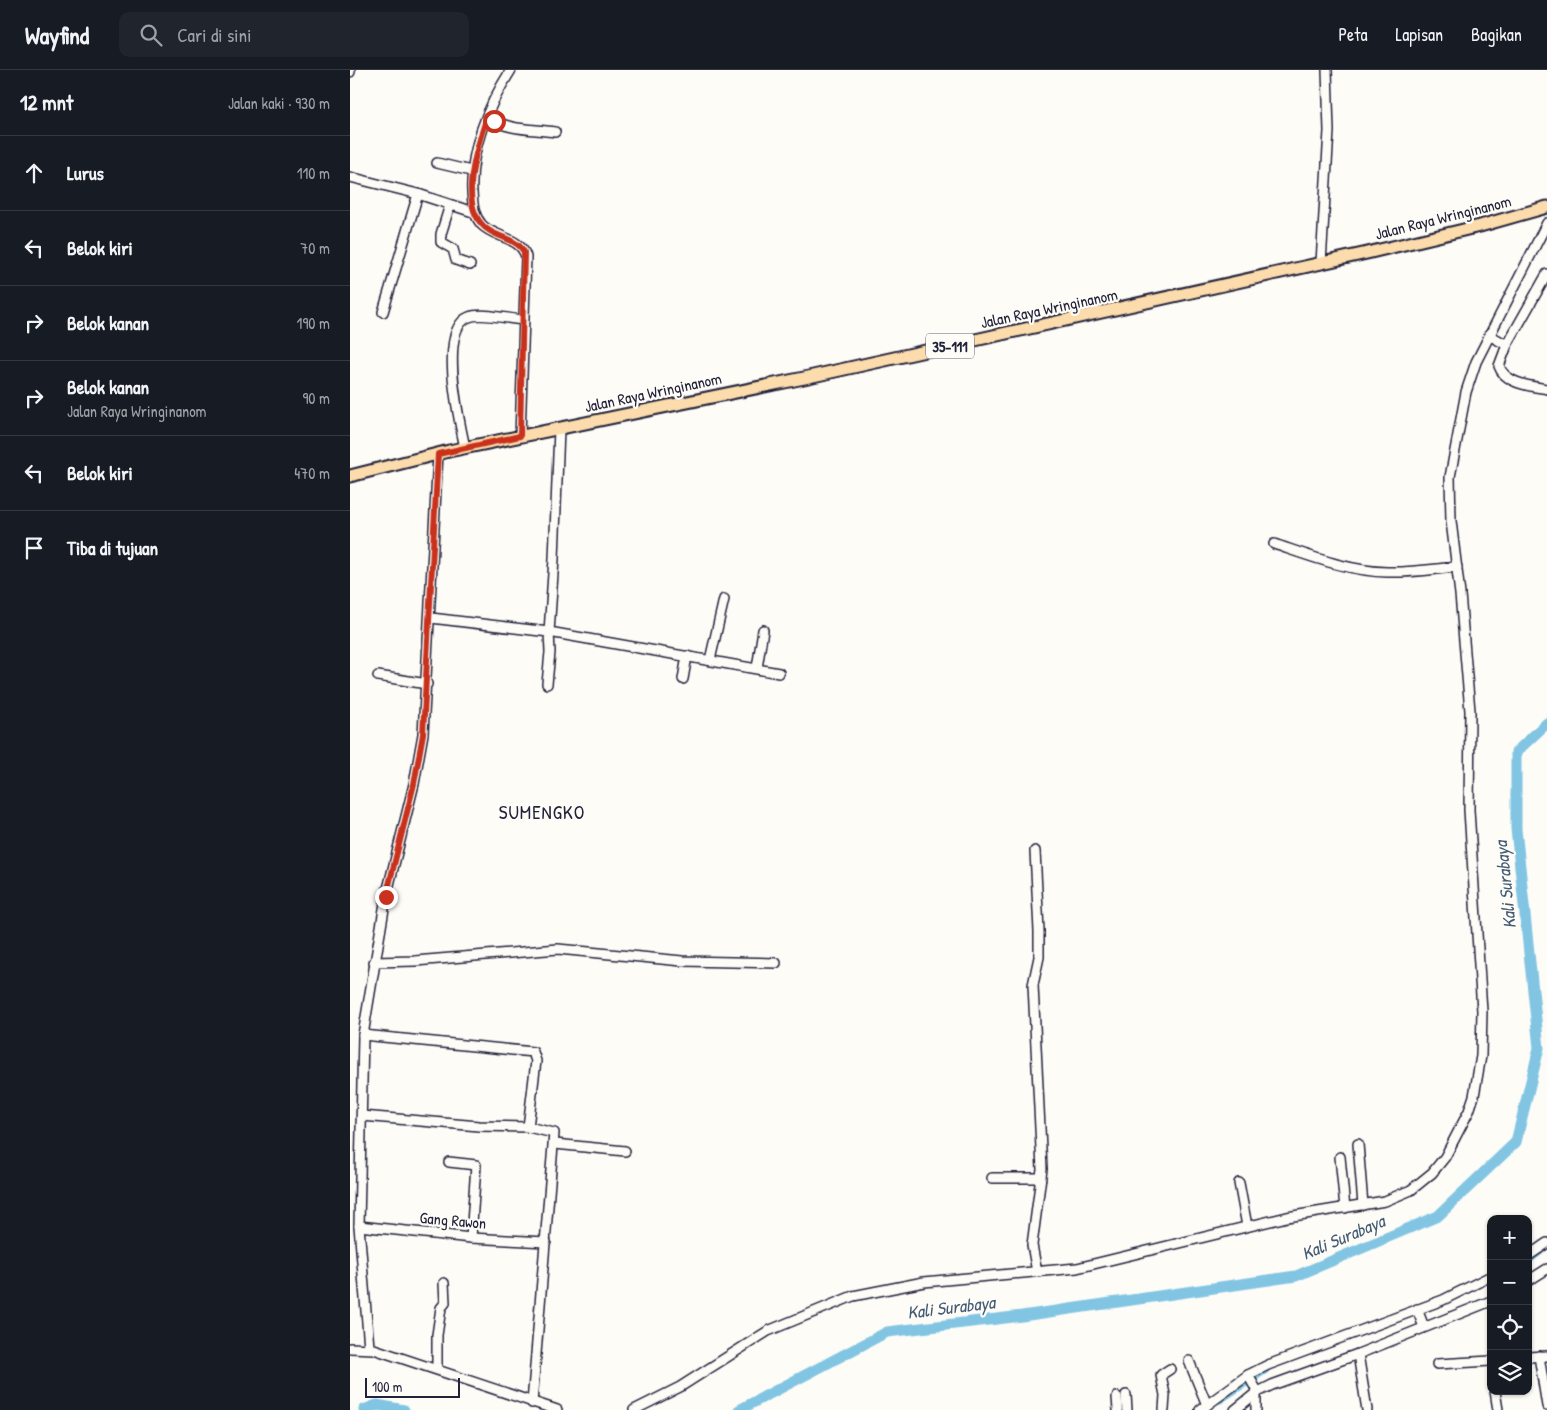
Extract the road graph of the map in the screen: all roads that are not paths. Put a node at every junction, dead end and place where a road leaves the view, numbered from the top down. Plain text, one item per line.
1 (511, 70) edge
2 (1327, 70) edge
3 (487, 117) junction
4 (555, 132) dead end
5 (438, 163) dead end
6 (471, 171) junction
7 (350, 177) edge
8 (418, 194) junction
9 (450, 205) junction
10 (1547, 207) edge
11 (474, 212) junction
12 (1547, 223) edge
13 (1322, 254) junction
14 (470, 265) dead end
15 (1547, 274) edge
16 (383, 312) dead end
17 (523, 320) junction
18 (1488, 335) junction
19 (1506, 345) junction
20 (1547, 389) edge
21 (558, 429) junction
22 (520, 436) junction
23 (465, 448) junction
24 (438, 454) junction
25 (350, 476) edge
26 (1274, 544) dead end
27 (1457, 567) junction
28 (724, 599) dead end
29 (430, 618) junction
30 (763, 630) dead end
31 (549, 632) junction
32 (687, 656) junction
33 (710, 660) junction
34 (757, 668) junction
35 (779, 673) dead end
36 (378, 676) dead end
37 (683, 679) dead end
38 (427, 684) junction
39 (547, 684) dead end
40 (1035, 851) dead end
41 (374, 962) junction
42 (776, 963) dead end
43 (363, 1035) junction
44 (362, 1116) junction
45 (528, 1127) junction
46 (555, 1144) junction
47 (1358, 1144) dead end
48 (625, 1151) dead end
49 (1340, 1157) dead end
50 (449, 1162) dead end
51 (992, 1178) dead end
52 (1041, 1178) junction
53 (1239, 1183) dead end
54 (1364, 1206) junction
55 (1345, 1208) junction
56 (359, 1226) junction
57 (1247, 1226) junction
58 (471, 1238) junction
59 (546, 1242) junction
60 (1547, 1243) edge
61 (350, 1248) edge
62 (360, 1248) junction
63 (1532, 1253) edge
64 (1547, 1269) edge
65 (1038, 1272) junction
66 (1487, 1278) edge
67 (1532, 1278) edge
68 (444, 1283) dead end
69 (1487, 1302) edge
70 (1418, 1310) junction
71 (1423, 1326) junction
72 (368, 1347) junction
73 (350, 1348) edge
74 (1358, 1354) junction
75 (1543, 1356) edge
76 (1189, 1361) dead end
77 (1487, 1362) edge
78 (1437, 1364) dead end
79 (437, 1369) junction
80 (1170, 1369) dead end
81 (1248, 1376) junction
82 (1256, 1391) junction
83 (1126, 1395) dead end
84 (1496, 1395) edge
85 (1116, 1396) dead end
86 (532, 1403) junction
87 (1547, 1406) edge
88 (1203, 1407) edge
89 (557, 1410) edge
90 (634, 1410) edge
91 (1118, 1410) edge
92 (1127, 1410) edge
93 (1164, 1410) edge
94 (1235, 1410) edge
95 (1256, 1410) edge
96 (1367, 1410) edge
97 (1498, 1410) edge

1 - 3 street
2 - 13 street
3 - 4 street
3 - 6 street
5 - 6 street
6 - 11 street
7 - 8 street
8 - 9 street
8 - 16 street
9 - 11 street
9 - 14 street
10 - 13 main road, Jalan Raya Wringinanom / 35-111
11 - 17 street
12 - 18 street
13 - 21 main road, Jalan Raya Wringinanom / 35-111
15 - 19 street
17 - 22 street
17 - 23 street
18 - 19 street
18 - 27 street
19 - 20 street
21 - 22 main road, Jalan Raya Wringinanom / 35-111
21 - 31 street
22 - 23 main road, Jalan Raya Wringinanom / 35-111
23 - 24 main road, Jalan Raya Wringinanom / 35-111
24 - 25 main road, Jalan Raya Wringinanom / 35-111
24 - 29 street
26 - 27 street
27 - 54 street
28 - 33 street
29 - 31 street
29 - 38 street
30 - 34 street
31 - 32 street
31 - 39 street
32 - 33 street
32 - 37 street
33 - 34 street
34 - 35 street
36 - 38 street
38 - 41 street
40 - 52 street
41 - 42 street
41 - 43 street
43 - 44 street
43 - 45 street
44 - 45 street
44 - 56 street
45 - 46 street
46 - 48 street
46 - 59 street
47 - 54 street
49 - 55 street
50 - 58 street
51 - 52 street
52 - 65 street
53 - 57 street
54 - 55 street
55 - 57 street
56 - 58 street, Gang Rawon
56 - 62 street
57 - 65 street
58 - 59 street, Gang Rawon
59 - 86 street
60 - 63 street
61 - 62 street
62 - 72 street
64 - 67 street
65 - 90 street
66 - 70 street
68 - 79 street
69 - 71 street
70 - 71 street
70 - 81 street
71 - 74 street
72 - 73 street
72 - 79 street
74 - 82 street
74 - 96 street
75 - 87 street
76 - 88 street
77 - 78 street
79 - 86 street
80 - 93 street
81 - 82 street
81 - 88 street
82 - 94 street
82 - 95 street
83 - 92 street
84 - 97 street
85 - 91 street
86 - 89 street

